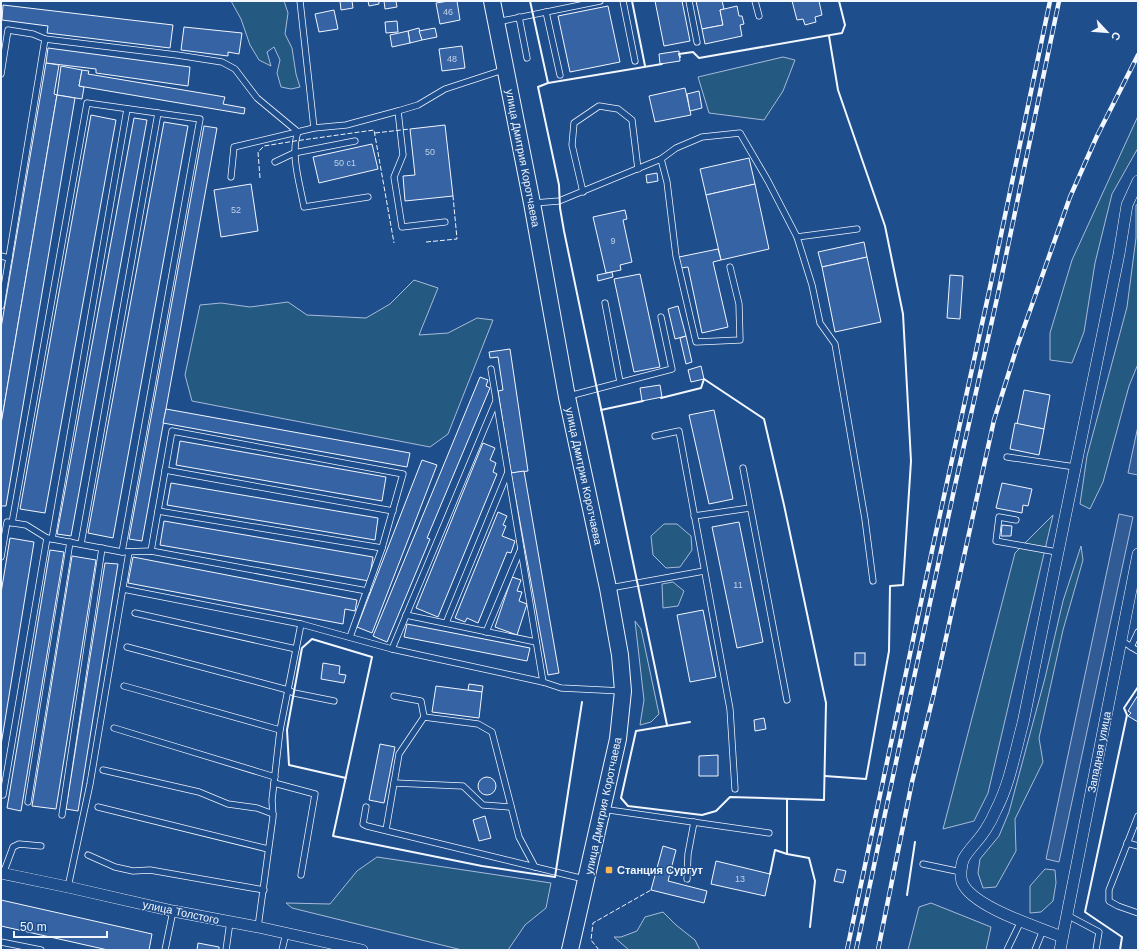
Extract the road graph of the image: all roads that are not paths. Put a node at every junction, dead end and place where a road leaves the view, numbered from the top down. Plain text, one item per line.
1 (300, 1) edge
2 (492, 1) edge
3 (600, 1) edge
4 (623, 1) edge
5 (689, 1) edge
6 (755, 1) edge
7 (546, 12) junction
8 (759, 16) dead end
9 (519, 17) junction
10 (496, 22) junction
11 (45, 39) junction
12 (697, 42) dead end
13 (527, 58) dead end
14 (635, 61) dead end
15 (506, 69) junction
16 (1, 74) edge
17 (560, 76) dead end
18 (127, 109) junction
19 (398, 111) junction
20 (158, 113) junction
21 (314, 128) junction
22 (298, 132) junction
23 (355, 141) dead end
24 (294, 153) junction
25 (661, 160) junction
26 (275, 162) dead end
27 (638, 169) junction
28 (231, 177) dead end
29 (1138, 181) edge
30 (583, 192) junction
31 (368, 197) dead end
32 (532, 203) junction
33 (445, 222) dead end
34 (857, 229) dead end
35 (798, 237) junction
36 (1, 256) edge
37 (9, 258) junction
38 (730, 267) dead end
39 (605, 303) dead end
40 (1, 306) edge
41 (661, 317) dead end
42 (491, 369) dead end
43 (620, 382) junction
44 (567, 396) junction
45 (496, 401) junction
46 (655, 436) dead end
47 (1007, 457) dead end
48 (1075, 467) junction
49 (743, 468) dead end
50 (165, 470) junction
51 (508, 472) junction
52 (750, 508) junction
53 (158, 511) junction
54 (393, 511) junction
55 (694, 516) junction
56 (1016, 520) dead end
57 (12, 522) junction
58 (49, 538) junction
59 (70, 542) junction
60 (81, 544) junction
61 (102, 548) junction
62 (382, 548) junction
63 (521, 550) junction
64 (151, 551) junction
65 (122, 552) junction
66 (129, 552) junction
67 (1057, 552) junction
68 (1138, 554) edge
69 (1, 557) edge
70 (704, 571) junction
71 (873, 582) dead end
72 (608, 588) junction
73 (122, 589) junction
74 (367, 591) junction
75 (135, 613) dead end
76 (406, 615) junction
77 (446, 623) junction
78 (301, 624) junction
79 (486, 632) junction
80 (1138, 632) edge
81 (350, 637) junction
82 (536, 642) junction
83 (1126, 644) junction
84 (127, 647) dead end
85 (392, 648) junction
86 (296, 649) junction
87 (1138, 651) edge
88 (543, 682) junction
89 (124, 686) dead end
90 (288, 690) junction
91 (623, 691) junction
92 (394, 696) dead end
93 (787, 700) dead end
94 (334, 701) dead end
95 (424, 717) junction
96 (114, 728) dead end
97 (280, 730) junction
98 (103, 770) dead end
99 (274, 780) junction
100 (394, 783) junction
101 (735, 789) dead end
102 (1, 795) edge
103 (28, 802) dead end
104 (98, 806) dead end
105 (366, 807) dead end
106 (511, 807) junction
107 (602, 809) junction
108 (273, 814) junction
109 (62, 815) dead end
110 (1138, 816) edge
111 (694, 822) junction
112 (386, 830) junction
113 (769, 833) dead end
114 (1127, 843) junction
115 (40, 846) dead end
116 (1138, 846) edge
117 (268, 849) junction
118 (88, 855) dead end
119 (922, 864) dead end
120 (535, 867) junction
121 (961, 872) junction
122 (2, 874) edge
123 (301, 875) dead end
124 (587, 879) junction
125 (687, 879) dead end
126 (68, 887) junction
127 (264, 890) junction
128 (173, 911) junction
129 (1138, 913) edge
130 (1067, 915) junction
131 (1021, 921) junction
132 (230, 922) junction
133 (258, 927) junction
134 (1043, 930) junction
135 (286, 933) junction
136 (1062, 937) junction
137 (1, 942) edge
138 (41, 950) edge
139 (165, 950) edge
140 (226, 950) edge
141 (282, 950) edge
142 (362, 950) edge
143 (572, 950) edge
144 (1007, 950) edge
145 (1035, 950) edge
146 (1060, 950) edge
147 (1096, 950) edge

1 - 21 lane
2 - 10 street, улица Дмитрия Коротчаева
3 - 7 lane
4 - 14 lane
5 - 12 lane
6 - 8 lane
7 - 9 lane
7 - 17 lane
9 - 10 lane
9 - 13 lane
10 - 15 street, улица Дмитрия Коротчаева
11 - 16 lane
11 - 22 lane
11 - 37 lane
15 - 19 lane
15 - 32 street, улица Дмитрия Коротчаева
18 - 20 lane
18 - 57 lane
18 - 58 lane
19 - 21 lane
19 - 33 lane
20 - 60 lane
20 - 65 lane
21 - 22 lane
22 - 24 lane
22 - 28 lane
23 - 24 lane
24 - 26 lane
24 - 31 lane
25 - 27 lane
25 - 35 lane
25 - 38 lane
27 - 30 lane
27 - 30 lane
29 - 48 street
30 - 32 lane
32 - 44 street, улица Дмитрия Коротчаева
34 - 35 lane
35 - 71 lane
36 - 37 lane
37 - 40 lane
39 - 43 lane
41 - 43 lane
42 - 45 lane
43 - 44 lane
44 - 72 street, улица Дмитрия Коротчаева
45 - 51 lane
45 - 76 lane
46 - 55 lane
47 - 48 lane
48 - 67 street
49 - 52 lane
50 - 53 lane
50 - 54 lane
50 - 54 lane
51 - 63 lane
51 - 77 lane
52 - 55 lane
52 - 93 lane
53 - 62 lane
53 - 64 lane
54 - 62 lane
55 - 70 lane
56 - 67 lane
57 - 58 lane
57 - 69 lane
58 - 59 lane
58 - 102 lane
59 - 60 lane
59 - 103 lane
60 - 61 lane
61 - 65 lane
61 - 109 lane
62 - 74 lane
63 - 79 lane
63 - 82 lane
64 - 66 lane
64 - 74 lane
65 - 66 lane
66 - 73 lane
67 - 121 street
68 - 83 street, Западная улица
70 - 72 lane
70 - 101 lane
72 - 91 street, улица Дмитрия Коротчаева
73 - 78 lane
73 - 126 lane
74 - 81 lane
75 - 86 lane
76 - 77 lane
76 - 85 lane
77 - 79 lane
78 - 81 lane
78 - 86 lane
79 - 82 lane
80 - 83 lane
81 - 85 lane
82 - 88 lane
83 - 87 lane
83 - 130 street, Западная улица
84 - 90 lane
85 - 88 lane
86 - 90 lane
88 - 91 lane
89 - 97 lane
90 - 94 lane
90 - 97 lane
91 - 107 street, улица Дмитрия Коротчаева
92 - 95 lane
95 - 100 lane
95 - 106 lane
96 - 99 lane
97 - 99 lane
98 - 108 lane
99 - 108 lane
99 - 123 lane
100 - 106 lane
100 - 112 lane
104 - 117 lane
105 - 112 lane
106 - 120 lane
107 - 111 lane
107 - 124 street, улица Дмитрия Коротчаева
108 - 117 lane
110 - 114 lane
111 - 113 lane
111 - 125 lane
112 - 120 lane
114 - 116 lane
114 - 129 lane
115 - 122 lane
117 - 127 lane
118 - 127 lane
119 - 121 lane
120 - 124 lane
121 - 131 street
122 - 126 street, улица Толстого
124 - 143 street, улица Дмитрия Коротчаева
126 - 128 street, улица Толстого
127 - 133 lane
128 - 132 street, улица Толстого
128 - 139 lane
130 - 136 street, Западная улица
130 - 147 lane
131 - 134 street
131 - 144 lane
132 - 133 street, улица Толстого
132 - 140 lane
133 - 135 street, улица Толстого
134 - 136 street
134 - 145 lane
135 - 141 lane
135 - 142 street, улица Толстого
136 - 146 street, Западная улица
137 - 138 lane

